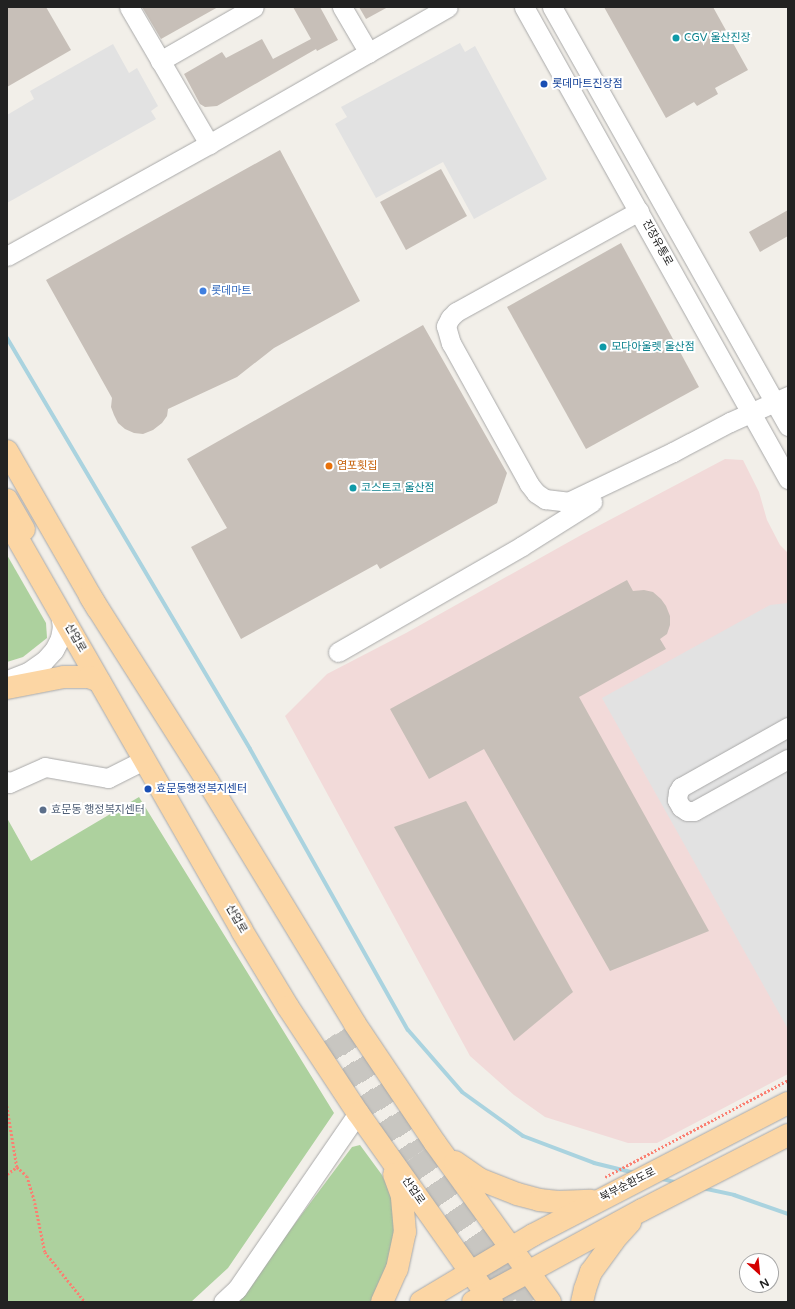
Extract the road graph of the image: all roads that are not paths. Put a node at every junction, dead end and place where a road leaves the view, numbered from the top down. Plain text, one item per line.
1 (129, 7) edge
2 (254, 7) edge
3 (342, 7) edge
4 (448, 7) edge
5 (524, 7) edge
6 (552, 7) edge
7 (369, 52) junction
8 (160, 61) junction
9 (209, 144) junction
10 (639, 211) junction
11 (10, 256) edge
12 (781, 399) edge
13 (751, 412) junction
14 (788, 426) edge
15 (7, 451) edge
16 (673, 452) junction
17 (788, 479) edge
18 (7, 500) edge
19 (7, 520) edge
20 (90, 596) junction
21 (60, 613) junction
22 (338, 652) dead end
23 (7, 680) edge
24 (99, 681) junction
25 (7, 688) edge
26 (788, 727) edge
27 (788, 759) edge
28 (144, 760) junction
29 (7, 781) edge
30 (788, 1103) edge
31 (358, 1113) junction
32 (788, 1135) edge
33 (435, 1143) junction
34 (385, 1151) junction
35 (606, 1189) junction
36 (648, 1207) junction
37 (510, 1247) junction
38 (528, 1271) junction
39 (470, 1272) junction
40 (483, 1299) edge
41 (224, 1302) edge
42 (382, 1302) edge
43 (421, 1302) edge
44 (550, 1302) edge
45 (582, 1302) edge

1 - 8 street
2 - 8 street
3 - 7 street
4 - 7 street
5 - 10 street, 진장유통로
6 - 12 street
7 - 9 street
8 - 9 street
9 - 11 street
10 - 13 street, 진장유통로
10 - 16 street
12 - 13 street
12 - 14 street
13 - 16 street
13 - 17 street, 진장유통로
15 - 20 main road, 산업로
16 - 22 street
18 - 20 main road, 산업로
19 - 21 main road, 산업로
20 - 33 main road, 산업로
21 - 23 street
21 - 24 main road, 산업로
24 - 25 main road
24 - 28 main road, 산업로
26 - 27 street
28 - 29 street
28 - 31 main road, 산업로
30 - 35 main road, 북부순환도로
31 - 34 main road, 산업로
31 - 41 street
32 - 36 main road
33 - 35 main road
33 - 37 main road, 산업로
34 - 39 main road, 산업로
34 - 42 main road
35 - 37 main road, 북부순환도로
36 - 38 main road
36 - 45 main road
37 - 38 main road, 산업로
37 - 39 main road, 북부순환도로
38 - 40 main road
38 - 44 main road, 산업로
39 - 40 main road, 산업로
39 - 43 main road, 북부순환도로

